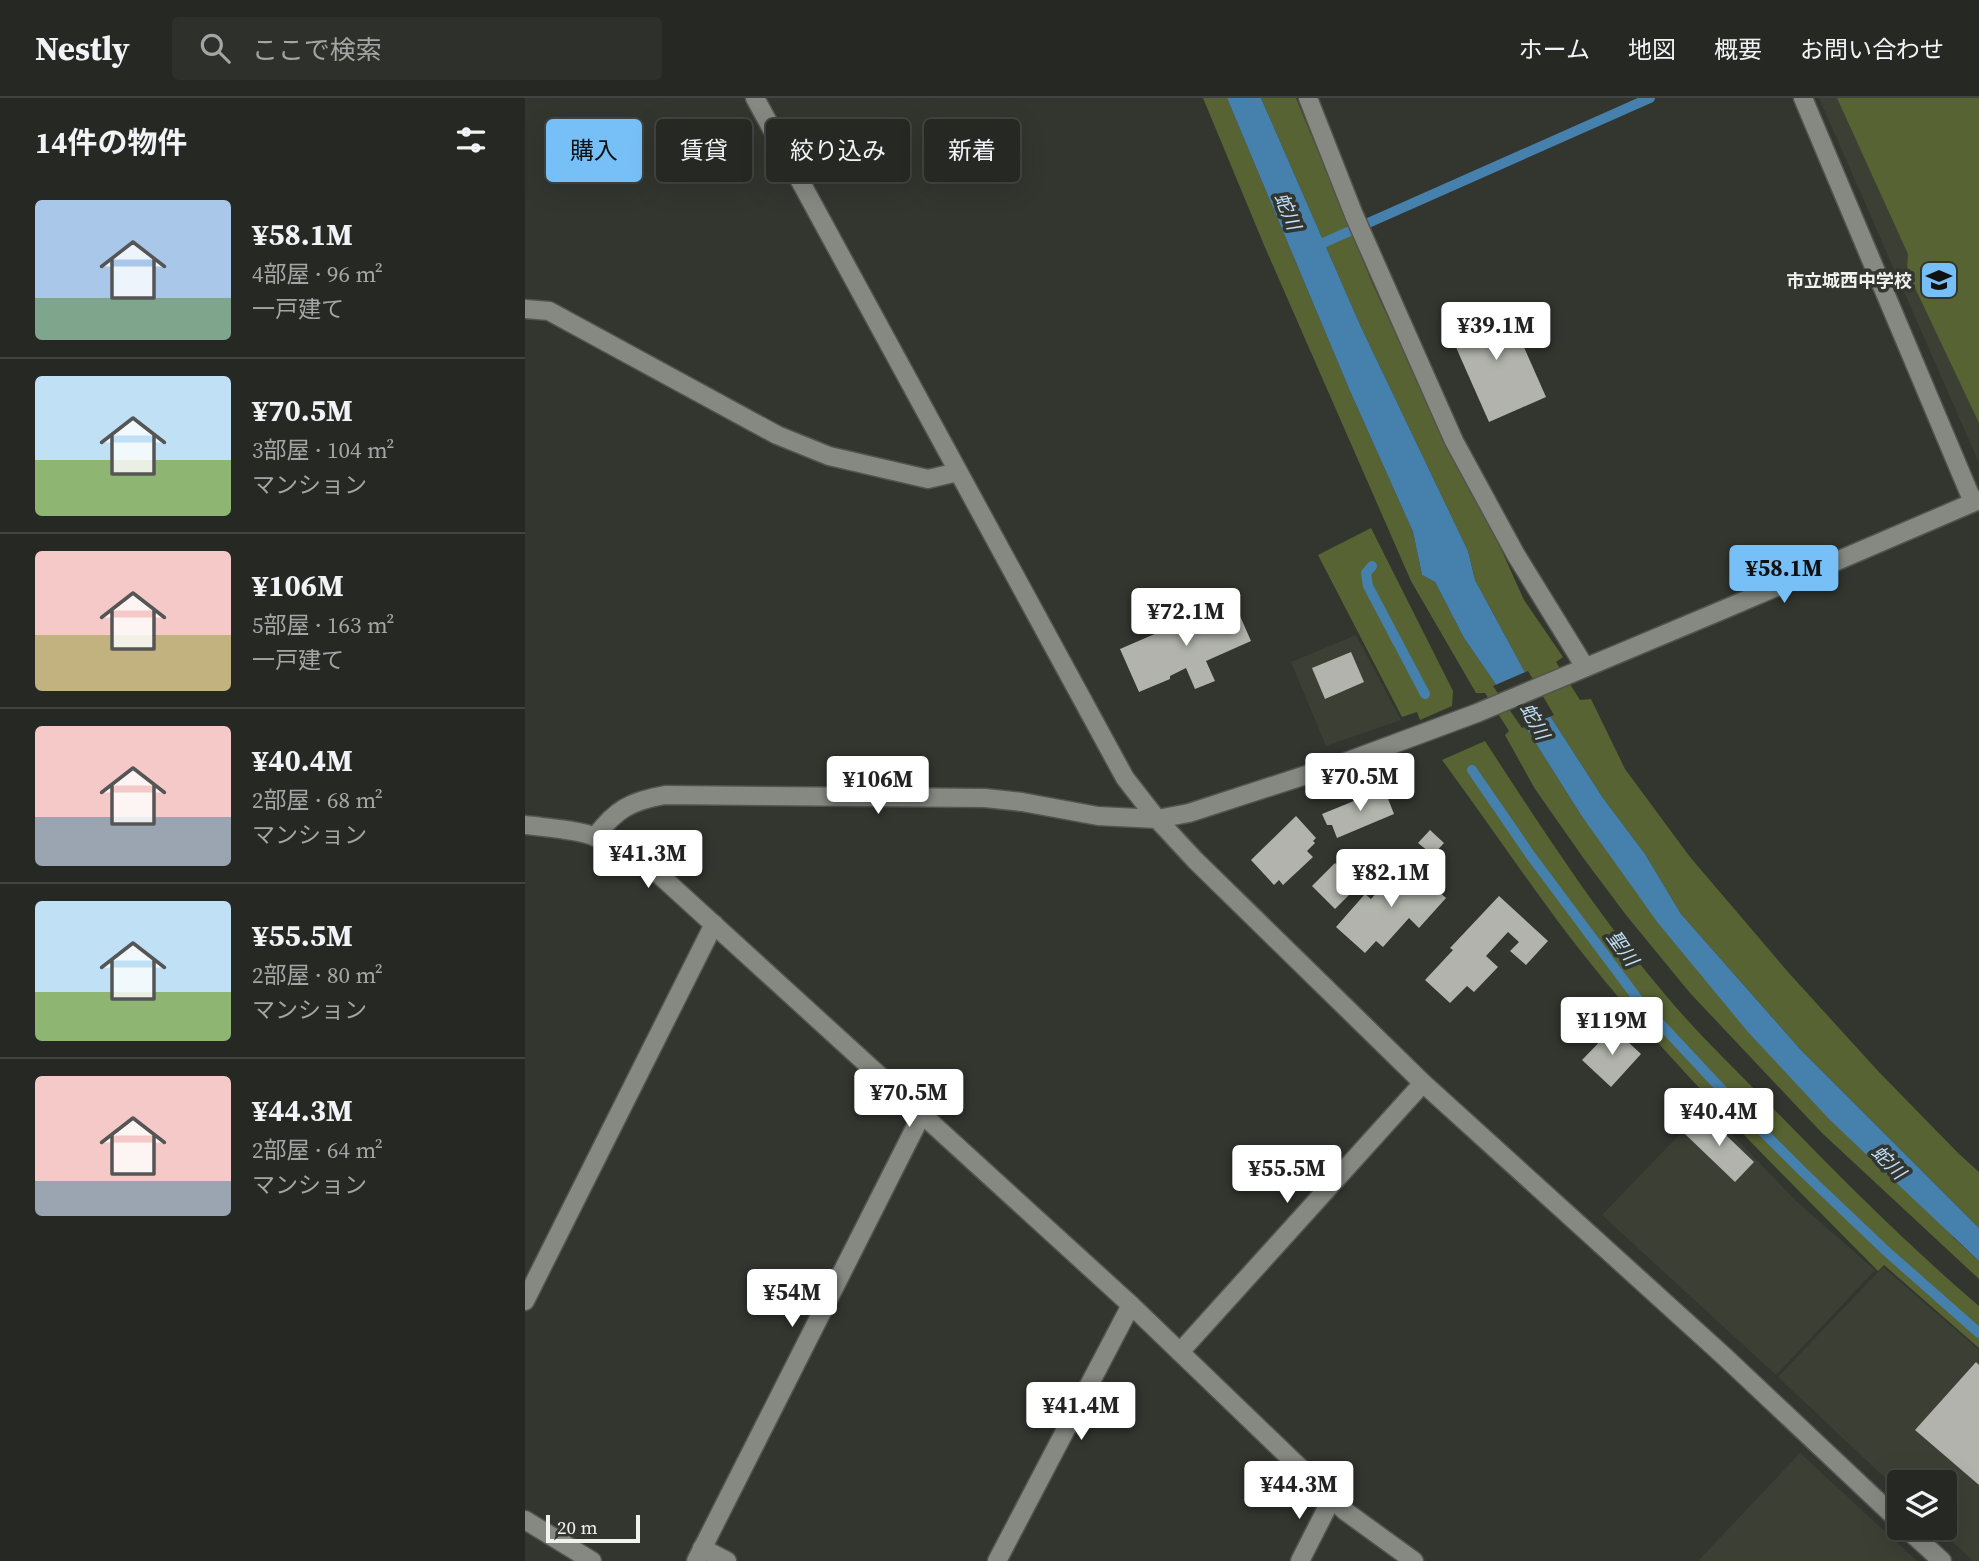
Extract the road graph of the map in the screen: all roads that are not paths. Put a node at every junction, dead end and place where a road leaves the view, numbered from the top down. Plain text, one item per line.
1 (755, 98) edge
2 (1308, 98) edge
3 (1803, 98) edge
4 (525, 309) edge
5 (958, 472) junction
6 (1976, 501) edge
7 (1579, 669) junction
8 (1157, 819) junction
9 (525, 825) edge
10 (595, 837) junction
11 (714, 924) junction
12 (1423, 1083) junction
13 (922, 1114) junction
14 (525, 1301) edge
15 (1131, 1305) junction
16 (1180, 1352) junction
17 (1332, 1498) junction
18 (1887, 1510) edge
19 (525, 1520) edge
20 (1919, 1540) edge
21 (699, 1555) edge
22 (592, 1561) edge
23 (727, 1561) edge
24 (997, 1561) edge
25 (1300, 1561) edge
26 (1414, 1561) edge
27 (1942, 1561) edge

1 - 5 street
2 - 7 street
3 - 6 street
4 - 5 street
5 - 8 street
6 - 7 street
7 - 8 street
8 - 10 street
8 - 12 street
9 - 10 street
10 - 11 street
11 - 13 street
11 - 14 street
12 - 16 street
12 - 18 street
13 - 15 street
13 - 21 street
15 - 16 street
15 - 24 street
16 - 17 street
17 - 25 street
17 - 26 street
19 - 22 street
20 - 27 street
21 - 23 street

